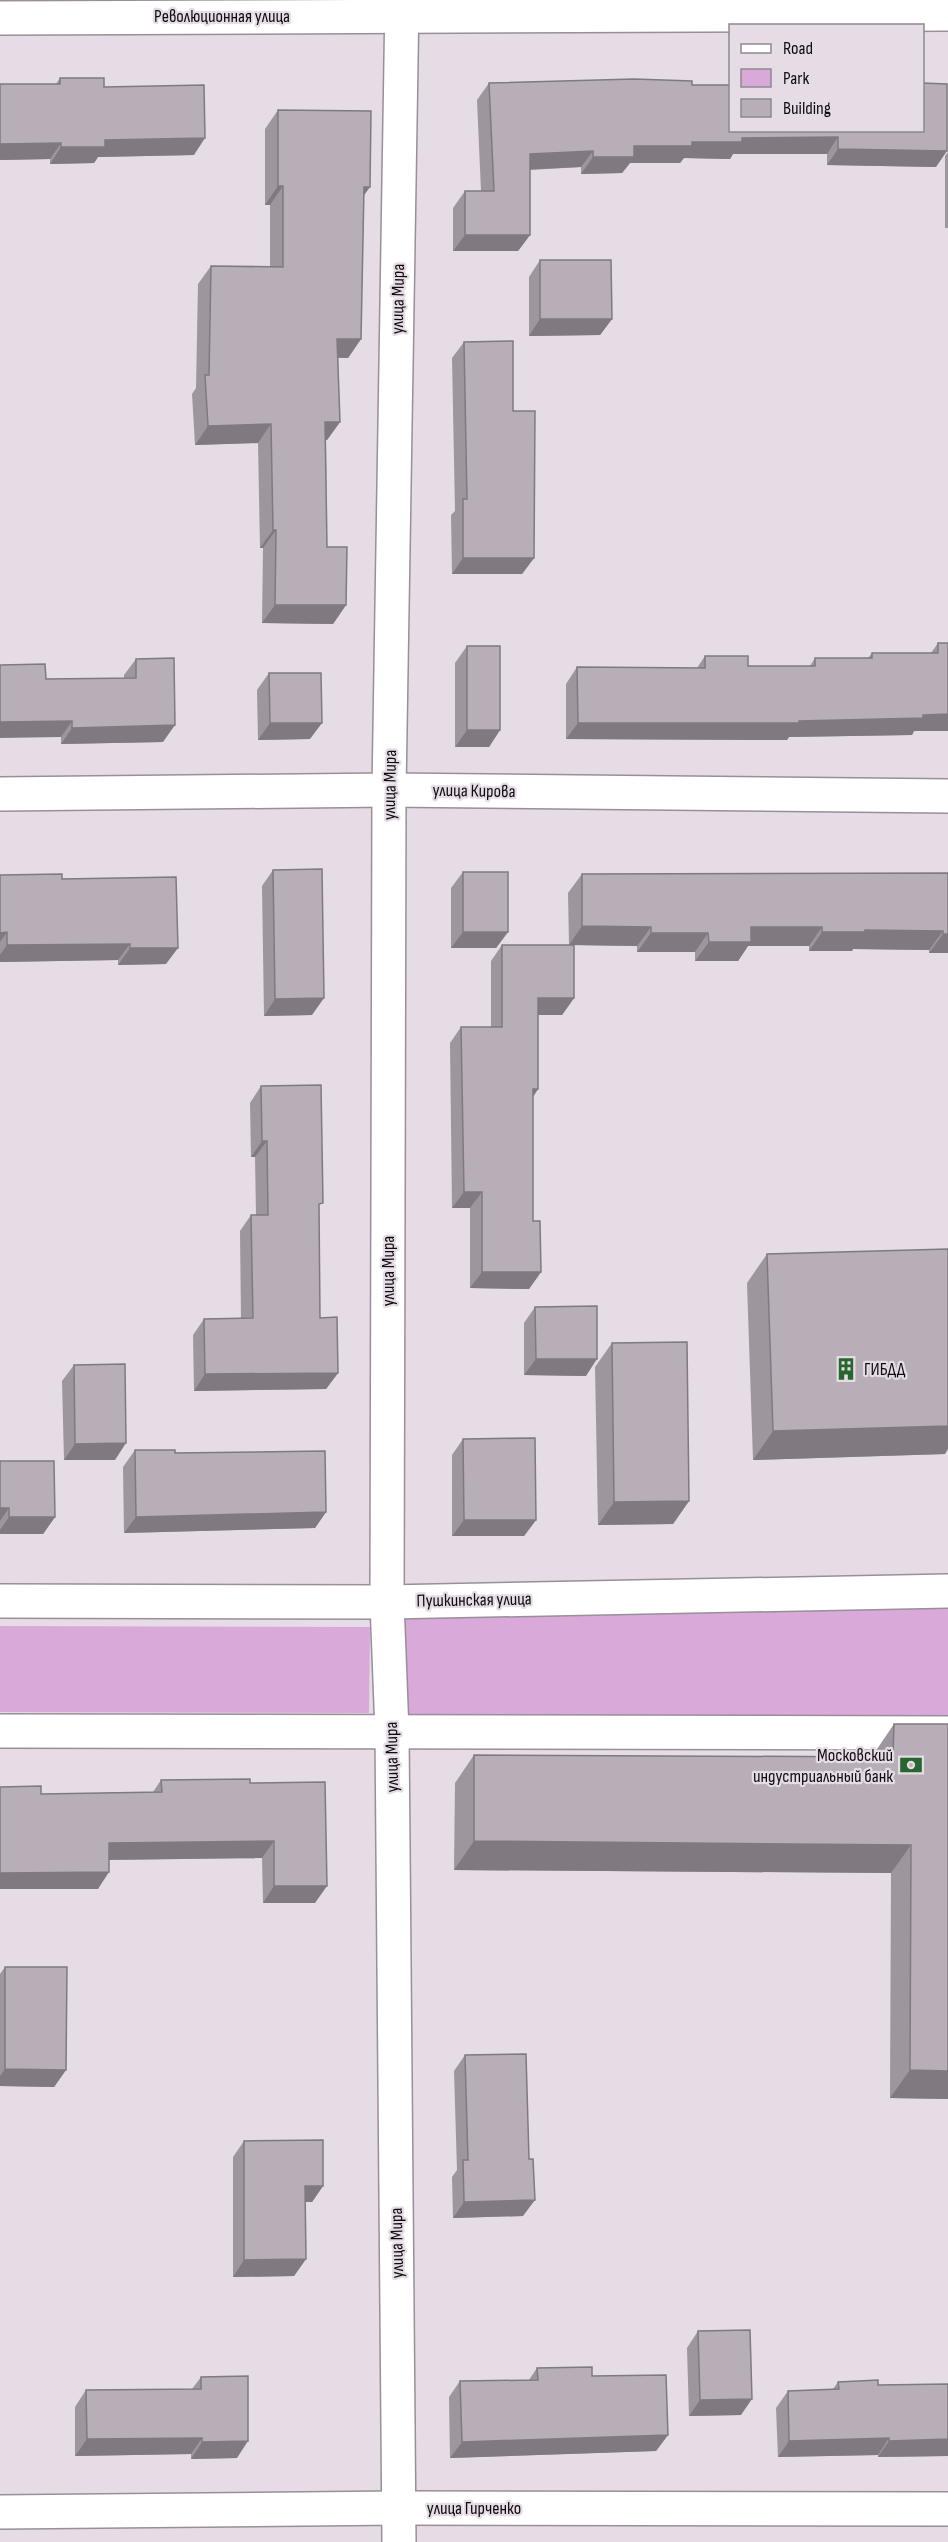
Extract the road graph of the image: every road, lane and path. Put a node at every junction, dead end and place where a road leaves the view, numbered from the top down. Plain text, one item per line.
1 (402, 8) edge
2 (948, 14) edge
3 (0, 18) edge
4 (389, 790) junction
5 (0, 794) edge
6 (948, 796) edge
7 (948, 1592) edge
8 (0, 1601) edge
9 (387, 1602) junction
10 (0, 1731) edge
11 (392, 1732) junction
12 (948, 1733) edge
13 (399, 2508) junction
14 (948, 2509) edge
15 (0, 2512) edge
16 (399, 2542) edge

1 - 2 street, Революционная улица
1 - 3 street, Революционная улица
1 - 4 street, улица Мира
4 - 5 street, улица Кирова
4 - 6 street, улица Кирова
4 - 9 street, улица Мира
7 - 9 street, Пушкинская улица
8 - 9 street, Пушкинская улица
9 - 11 street, улица Мира
10 - 11 street
11 - 12 street
11 - 13 street, улица Мира
13 - 14 street, улица Гирченко
13 - 15 street, улица Гирченко
13 - 16 street, улица Мира

